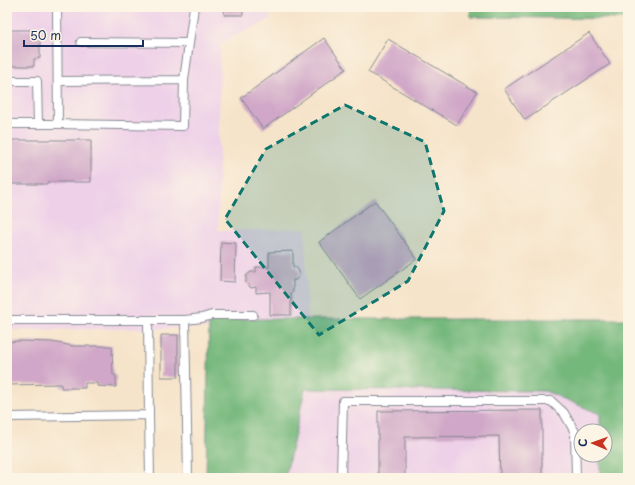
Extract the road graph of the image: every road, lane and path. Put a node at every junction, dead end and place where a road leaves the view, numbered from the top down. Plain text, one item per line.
1 (57, 7) edge
2 (194, 7) edge
3 (81, 42) dead end
4 (189, 43) junction
5 (7, 80) edge
6 (184, 80) junction
7 (58, 81) junction
8 (7, 124) edge
9 (38, 124) junction
10 (58, 124) junction
11 (253, 315) dead end
12 (7, 320) edge
13 (148, 320) junction
14 (185, 320) junction
15 (149, 415) junction
16 (7, 417) edge
17 (150, 478) edge
18 (188, 478) edge
19 (341, 478) edge
20 (576, 478) edge

1 - 7 lane
2 - 4 lane
3 - 4 lane
4 - 6 lane
5 - 9 lane
6 - 7 lane
6 - 10 lane
7 - 10 lane
8 - 9 lane
9 - 10 lane
11 - 14 lane
12 - 13 lane
13 - 14 lane
13 - 15 lane
14 - 18 lane
15 - 16 lane
15 - 17 lane
19 - 20 lane

